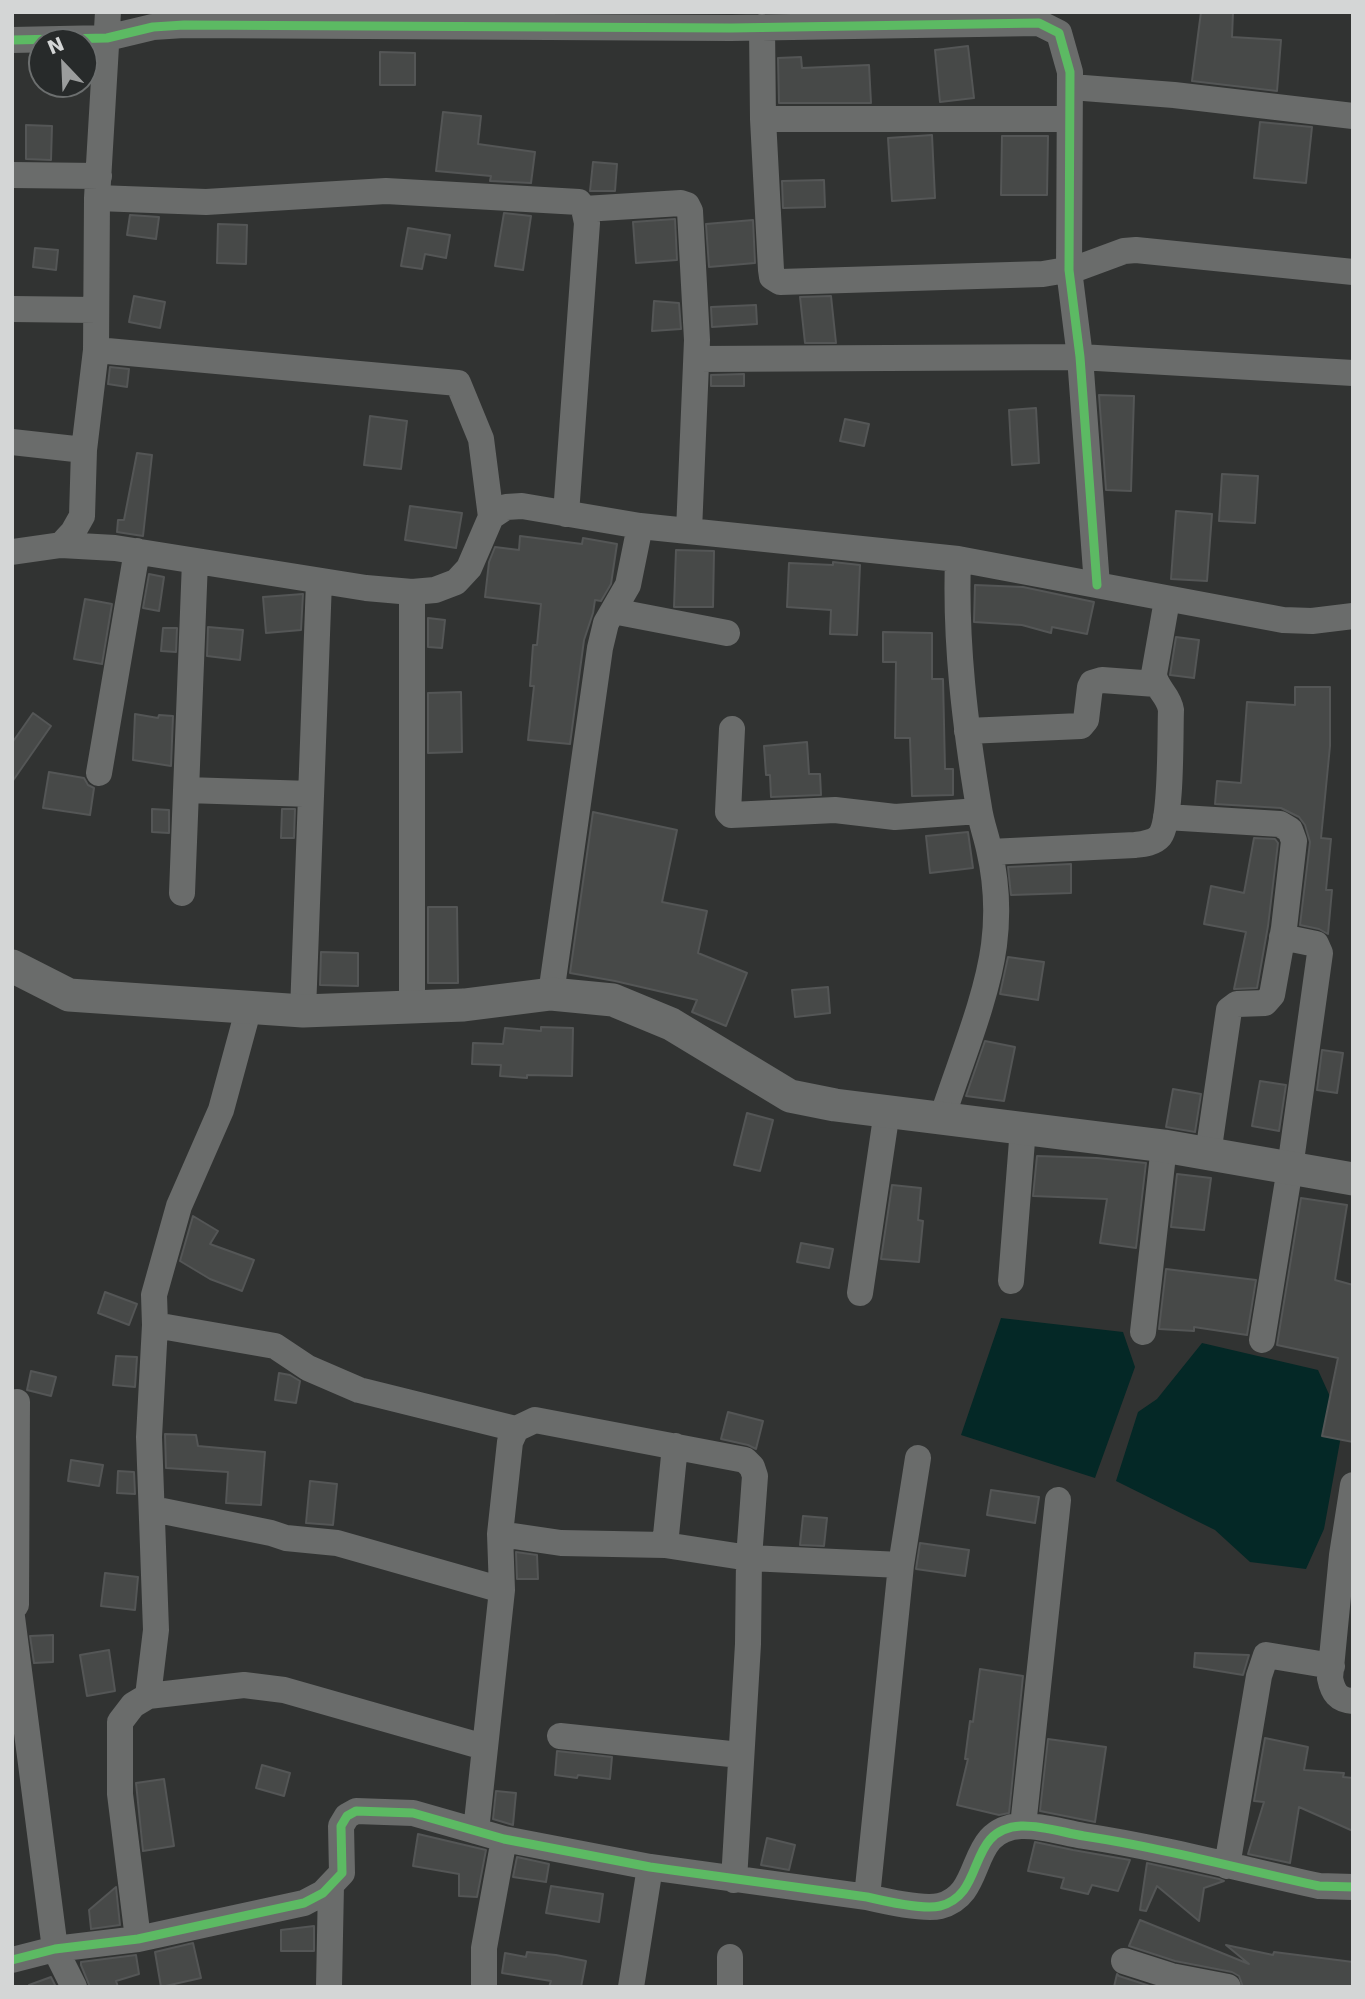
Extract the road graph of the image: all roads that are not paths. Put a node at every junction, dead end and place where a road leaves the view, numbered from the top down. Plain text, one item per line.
1 (732, 20) edge
2 (1060, 22) edge
3 (107, 25) edge
4 (762, 27) junction
5 (12, 40) edge
6 (1071, 88) junction
7 (1353, 116) edge
8 (1069, 119) junction
9 (763, 120) junction
10 (12, 175) edge
11 (98, 187) junction
12 (584, 209) junction
13 (1069, 270) junction
14 (1353, 272) edge
15 (12, 309) edge
16 (96, 310) junction
17 (96, 350) junction
18 (1080, 357) junction
19 (696, 359) junction
20 (1353, 373) edge
21 (12, 442) edge
22 (84, 450) junction
23 (566, 514) junction
24 (491, 517) junction
25 (640, 526) junction
26 (689, 531) junction
27 (61, 545) junction
28 (137, 551) junction
29 (12, 552) edge
30 (958, 559) junction
31 (195, 561) junction
32 (319, 581) junction
33 (1097, 585) junction
34 (412, 592) junction
35 (1167, 600) junction
36 (613, 611) junction
37 (1353, 616) edge
38 (727, 634) dead end
39 (1156, 684) junction
40 (732, 729) dead end
41 (967, 731) junction
42 (99, 774) dead end
43 (186, 790) junction
44 (311, 794) junction
45 (979, 811) junction
46 (1166, 817) junction
47 (990, 852) junction
48 (182, 893) dead end
49 (1282, 937) junction
50 (12, 966) edge
51 (551, 995) junction
52 (249, 1007) junction
53 (412, 1007) junction
54 (303, 1012) junction
55 (887, 1111) junction
56 (942, 1118) junction
57 (1023, 1128) junction
58 (1164, 1146) junction
59 (1208, 1154) junction
60 (1290, 1168) junction
61 (1353, 1179) edge
62 (1011, 1280) dead end
63 (860, 1293) dead end
64 (155, 1325) junction
65 (1143, 1332) dead end
66 (1262, 1340) dead end
67 (17, 1402) dead end
68 (516, 1429) junction
69 (674, 1446) junction
70 (918, 1458) dead end
71 (1353, 1485) edge
72 (1058, 1500) dead end
73 (153, 1508) junction
74 (500, 1534) junction
75 (665, 1545) junction
76 (749, 1558) junction
77 (901, 1565) junction
78 (502, 1590) junction
79 (12, 1610) edge
80 (12, 1617) edge
81 (1332, 1666) junction
82 (148, 1696) junction
83 (1353, 1701) edge
84 (560, 1736) dead end
85 (484, 1747) junction
86 (740, 1755) junction
87 (1023, 1826) junction
88 (476, 1831) junction
89 (504, 1839) junction
90 (1227, 1866) junction
91 (650, 1867) junction
92 (733, 1880) junction
93 (331, 1885) junction
94 (1353, 1887) edge
95 (867, 1897) junction
96 (138, 1938) junction
97 (55, 1949) junction
98 (730, 1957) dead end
99 (12, 1960) edge
100 (1124, 1961) dead end
101 (74, 1987) edge
102 (328, 1987) edge
103 (484, 1987) edge
104 (631, 1987) edge
105 (730, 1987) edge
106 (1228, 1987) edge

1 - 3 street
1 - 4 street
2 - 4 street
2 - 6 street
3 - 5 street
3 - 11 street
4 - 9 street
6 - 7 street
6 - 8 street
8 - 9 street
8 - 13 street
9 - 13 street
10 - 11 street
11 - 12 street
11 - 16 street
12 - 19 street
12 - 23 street
13 - 14 street
13 - 18 street
15 - 16 street
16 - 17 street
17 - 22 street
17 - 24 street
18 - 19 street
18 - 20 street
18 - 33 street
19 - 26 street
21 - 22 street
22 - 27 street
23 - 24 street
23 - 25 street
24 - 34 street
25 - 26 street
25 - 36 street
26 - 30 street
27 - 28 street
27 - 29 street
28 - 31 street
28 - 42 street
30 - 33 street
30 - 41 street
31 - 32 street
31 - 43 street
32 - 34 street
32 - 44 street
33 - 35 street
34 - 53 street
35 - 37 street
35 - 39 street
36 - 38 street
36 - 51 street
39 - 41 street
39 - 46 street
40 - 45 street
41 - 45 street
43 - 44 street
43 - 48 street
44 - 54 street
45 - 47 street
46 - 47 street
46 - 49 street
47 - 56 street
49 - 59 street
49 - 60 street
50 - 52 street
51 - 53 street
51 - 55 street
52 - 54 street
52 - 64 street
53 - 54 street
55 - 56 street
55 - 63 street
56 - 57 street
57 - 58 street
57 - 62 street
58 - 59 street
58 - 65 street
59 - 60 street
60 - 61 street
60 - 66 street
64 - 68 street
64 - 73 street
67 - 79 street
68 - 69 street
68 - 74 street
69 - 75 street
69 - 76 street
70 - 77 street
71 - 81 street
72 - 87 street
73 - 78 street
73 - 82 street
74 - 75 street
74 - 78 street
75 - 76 street
76 - 77 street
76 - 86 street
77 - 95 street
78 - 85 street
80 - 97 street
81 - 83 street
81 - 90 street
82 - 85 street
82 - 96 street
84 - 86 street
85 - 88 street
86 - 92 street
87 - 90 street
87 - 95 street
88 - 89 street
88 - 93 street
89 - 91 street
89 - 103 street
90 - 94 street
91 - 92 street
91 - 104 street
92 - 95 street
93 - 96 street
93 - 102 street
96 - 97 street
97 - 99 street
97 - 101 street
98 - 105 street
100 - 106 street

